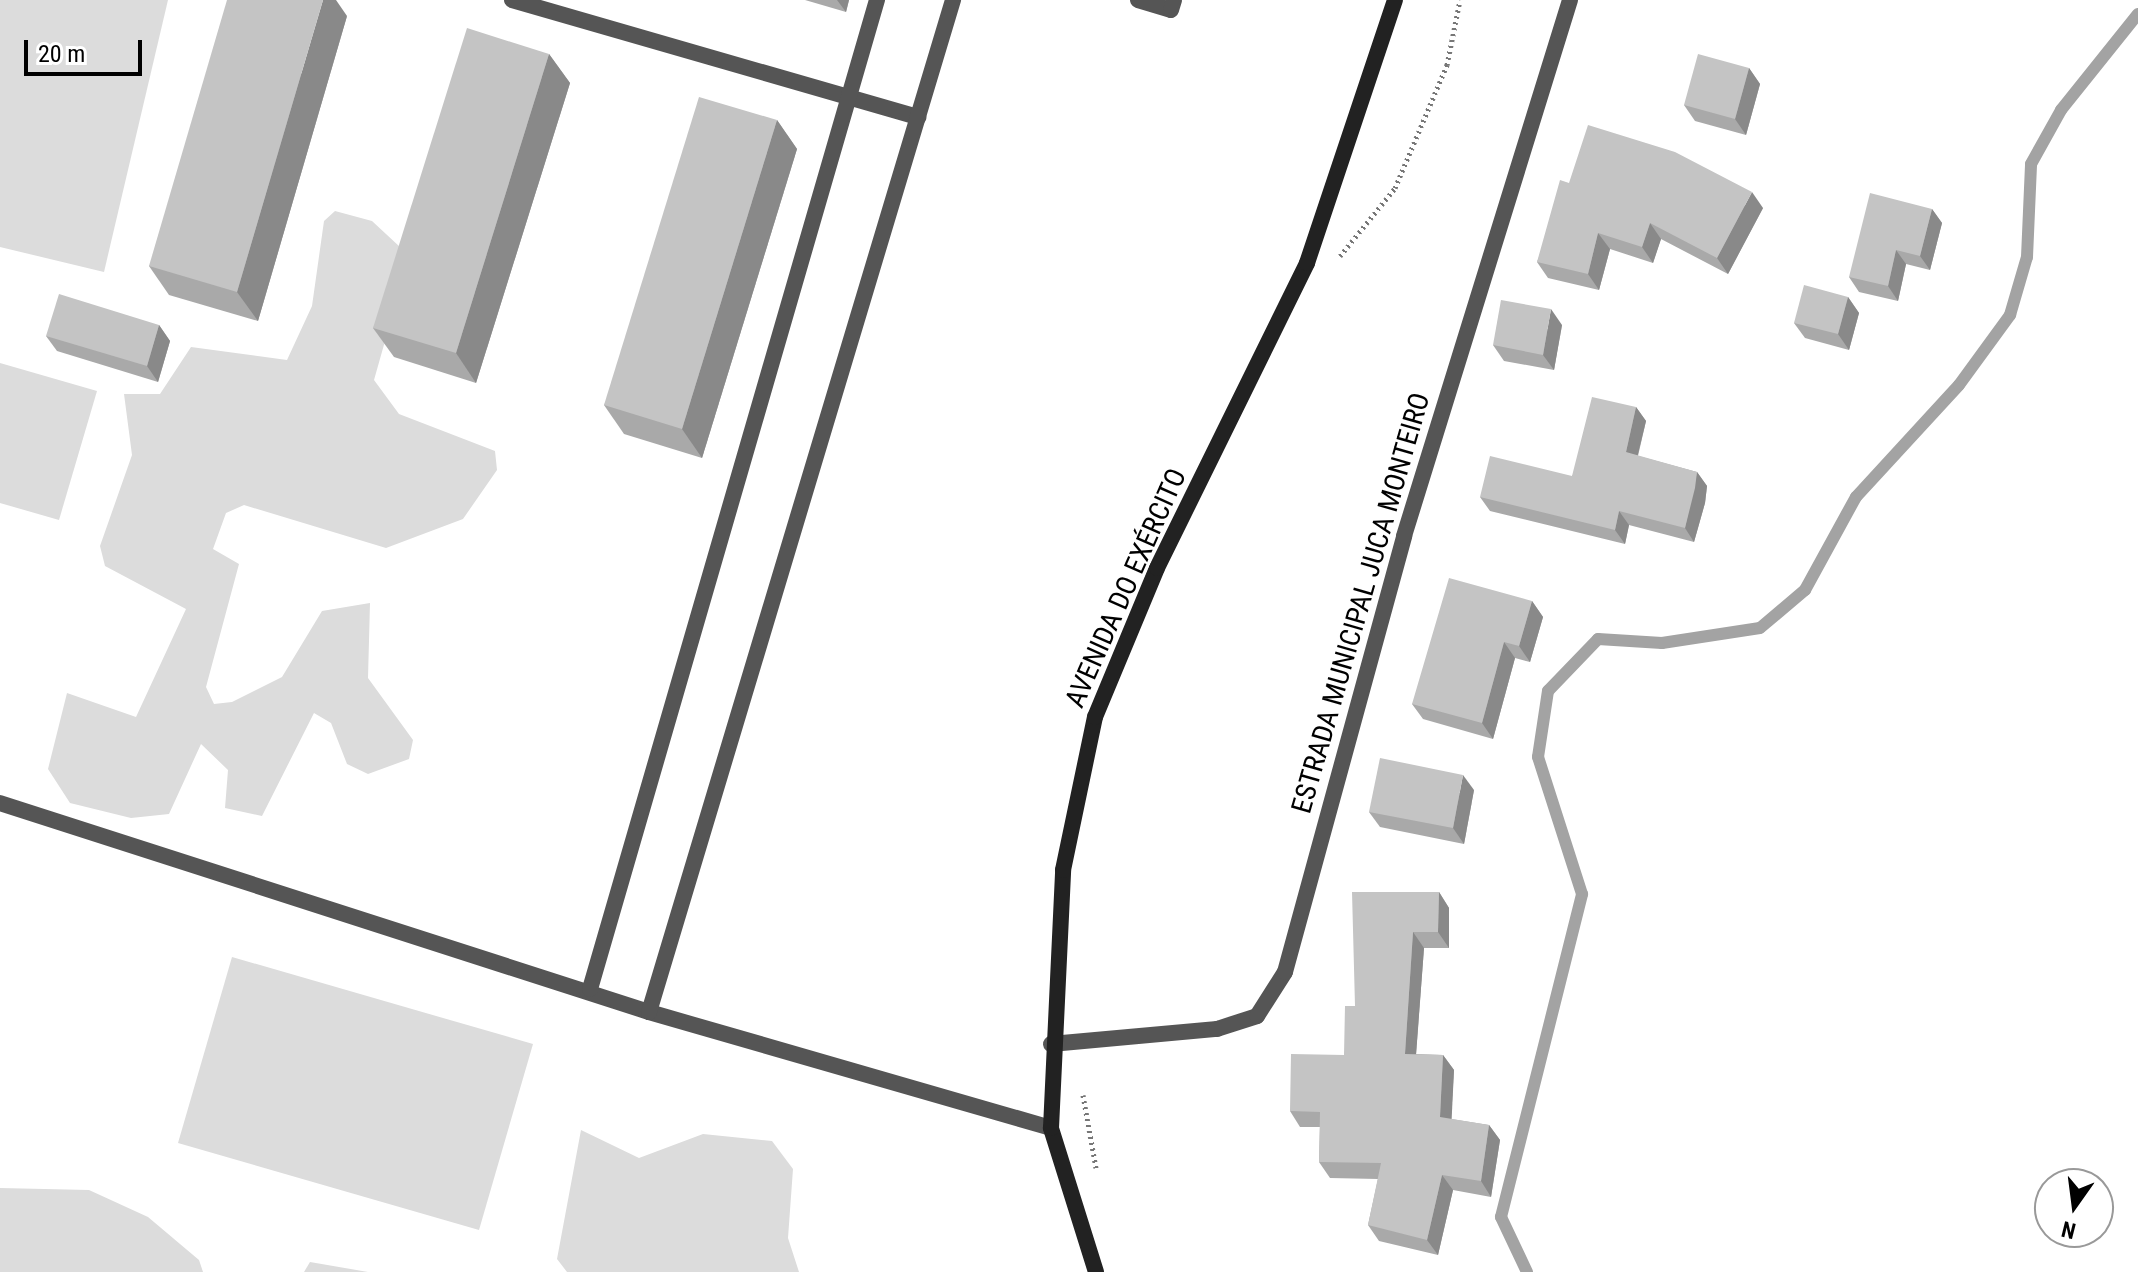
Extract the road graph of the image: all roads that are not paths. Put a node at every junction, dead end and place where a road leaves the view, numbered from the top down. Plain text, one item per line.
1 (512, 0) edge
2 (877, 0) edge
3 (953, 0) edge
4 (1138, 0) edge
5 (1174, 0) edge
6 (1395, 0) edge
7 (1570, 0) edge
8 (843, 100) junction
9 (918, 117) junction
10 (0, 803) edge
11 (590, 989) junction
12 (649, 1012) junction
13 (1051, 1044) junction
14 (1051, 1128) junction
15 (1096, 1272) edge

1 - 8 street
2 - 8 street
3 - 9 street
4 - 5 street
6 - 13 street, AVENIDA DO EXÉRCITO
7 - 13 street, ESTRADA MUNICIPAL JUCA MONTEIRO
8 - 9 street
8 - 11 street
9 - 12 street
10 - 11 street
11 - 12 street
12 - 14 street
13 - 14 street, AVENIDA DO EXÉRCITO
14 - 15 street, AVENIDA DO EXÉRCITO

